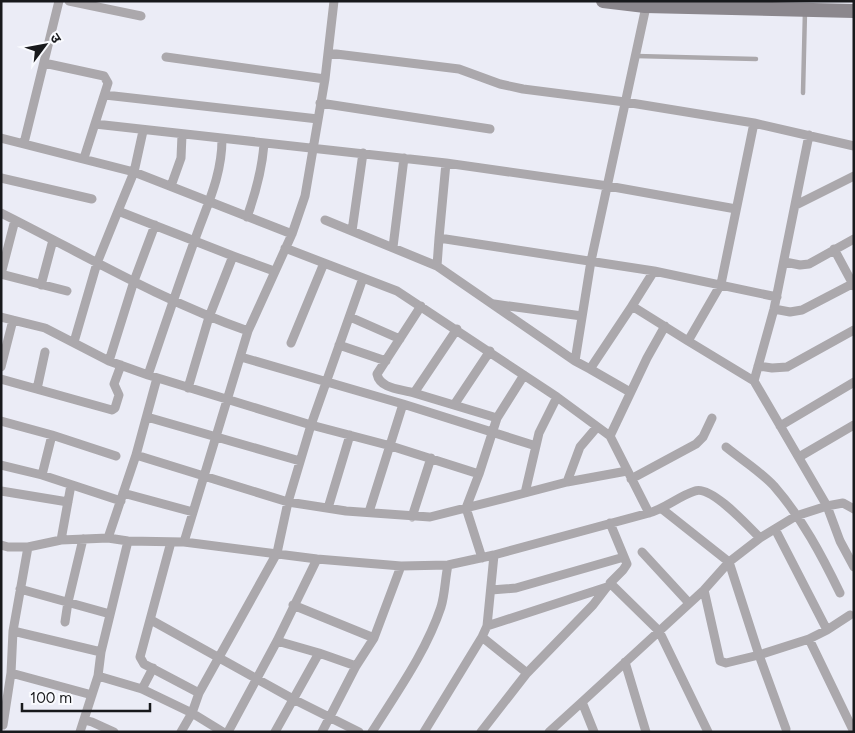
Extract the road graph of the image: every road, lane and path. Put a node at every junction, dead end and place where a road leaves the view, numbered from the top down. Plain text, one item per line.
1 (59, 1) edge
2 (69, 1) edge
3 (334, 1) edge
4 (603, 1) edge
5 (642, 4) edge
6 (805, 10) junction
7 (854, 11) edge
8 (142, 16) dead end
9 (328, 53) junction
10 (634, 56) junction
11 (166, 57) dead end
12 (756, 59) dead end
13 (44, 63) junction
14 (325, 78) junction
15 (803, 93) dead end
16 (105, 95) junction
17 (624, 102) junction
18 (320, 103) junction
19 (318, 119) junction
20 (754, 122) junction
21 (95, 124) junction
22 (490, 129) dead end
23 (143, 130) junction
24 (182, 135) junction
25 (809, 136) junction
26 (1, 138) edge
27 (222, 139) junction
28 (24, 143) junction
29 (264, 144) junction
30 (854, 146) edge
31 (314, 148) junction
32 (363, 153) junction
33 (84, 158) junction
34 (404, 158) junction
35 (446, 163) junction
36 (134, 172) junction
37 (854, 176) edge
38 (1, 178) edge
39 (170, 186) junction
40 (608, 186) junction
41 (92, 200) dead end
42 (209, 202) junction
43 (796, 205) junction
44 (736, 210) junction
45 (118, 211) junction
46 (1, 213) edge
47 (247, 217) junction
48 (15, 220) junction
49 (325, 220) dead end
50 (155, 225) junction
51 (352, 231) junction
52 (292, 234) junction
53 (439, 238) junction
54 (854, 239) edge
55 (53, 240) junction
56 (194, 240) junction
57 (285, 248) junction
58 (393, 248) junction
59 (834, 249) junction
60 (233, 256) junction
61 (591, 261) junction
62 (785, 262) junction
63 (97, 263) junction
64 (324, 263) junction
65 (437, 266) junction
66 (274, 271) junction
67 (654, 271) junction
68 (363, 278) junction
69 (134, 281) junction
70 (42, 284) junction
71 (721, 284) junction
72 (853, 284) edge
73 (67, 291) dead end
74 (777, 297) junction
75 (173, 302) junction
76 (491, 303) junction
77 (421, 306) junction
78 (632, 306) junction
79 (774, 309) junction
80 (582, 316) junction
81 (1, 317) edge
82 (209, 317) junction
83 (350, 317) junction
84 (13, 320) junction
85 (665, 326) junction
86 (457, 329) junction
87 (854, 330) edge
88 (248, 331) junction
89 (400, 339) junction
90 (688, 341) junction
91 (74, 342) junction
92 (291, 344) dead end
93 (339, 344) junction
94 (490, 351) junction
95 (45, 352) dead end
96 (241, 357) junction
97 (109, 361) junction
98 (386, 361) junction
99 (575, 361) junction
100 (121, 365) junction
101 (758, 366) junction
102 (1, 367) edge
103 (590, 369) junction
104 (524, 375) junction
105 (152, 377) junction
106 (1, 380) edge
107 (325, 382) junction
108 (754, 382) junction
109 (854, 382) edge
110 (188, 388) junction
111 (37, 389) junction
112 (630, 392) junction
113 (414, 393) junction
114 (557, 397) junction
115 (228, 399) junction
116 (403, 404) junction
117 (454, 405) junction
118 (147, 417) junction
119 (497, 418) junction
120 (712, 418) dead end
121 (1, 421) edge
122 (311, 425) junction
123 (854, 425) edge
124 (780, 426) junction
125 (598, 427) junction
126 (493, 432) junction
127 (52, 434) junction
128 (350, 435) junction
129 (610, 436) junction
130 (215, 438) junction
131 (391, 446) junction
132 (536, 446) junction
133 (726, 448) dead end
134 (136, 455) junction
135 (116, 456) dead end
136 (799, 457) junction
137 (431, 458) junction
138 (300, 462) junction
139 (1, 465) edge
140 (478, 474) junction
141 (42, 475) junction
142 (203, 475) junction
143 (629, 475) junction
144 (567, 482) junction
145 (71, 485) junction
146 (1, 491) edge
147 (525, 493) junction
148 (122, 497) junction
149 (68, 502) junction
150 (288, 502) junction
151 (827, 506) junction
152 (328, 508) junction
153 (466, 508) junction
154 (662, 509) junction
155 (854, 509) edge
156 (192, 512) junction
157 (369, 512) junction
158 (649, 513) junction
159 (796, 516) junction
160 (412, 517) junction
161 (610, 523) junction
162 (775, 529) junction
163 (108, 538) junction
164 (760, 538) junction
165 (83, 539) junction
166 (61, 540) junction
167 (128, 541) junction
168 (171, 542) junction
169 (184, 542) junction
170 (1, 545) edge
171 (28, 546) junction
172 (642, 552) dead end
173 (276, 553) junction
174 (494, 555) junction
175 (624, 557) junction
176 (482, 558) junction
177 (317, 559) junction
178 (729, 562) junction
179 (448, 565) junction
180 (853, 565) edge
181 (401, 566) junction
182 (608, 585) junction
183 (20, 589) junction
184 (491, 590) junction
185 (704, 590) junction
186 (840, 593) dead end
187 (68, 602) junction
188 (689, 603) junction
189 (293, 604) junction
190 (110, 614) junction
191 (852, 617) edge
192 (151, 620) junction
193 (65, 622) dead end
194 (487, 626) junction
195 (827, 630) junction
196 (13, 631) junction
197 (659, 631) junction
198 (482, 637) junction
199 (374, 638) junction
200 (810, 639) junction
201 (277, 640) junction
202 (101, 652) junction
203 (319, 653) junction
204 (759, 655) junction
205 (219, 657) junction
206 (625, 662) junction
207 (356, 666) junction
208 (153, 668) junction
209 (11, 672) junction
210 (528, 673) junction
211 (98, 676) junction
212 (257, 679) junction
213 (142, 689) junction
214 (199, 693) junction
215 (92, 695) junction
216 (293, 699) junction
217 (582, 702) junction
218 (192, 713) junction
219 (330, 716) junction
220 (84, 720) junction
221 (3, 725) dead end
222 (786, 729) dead end
223 (80, 732) edge
224 (114, 732) edge
225 (181, 732) edge
226 (223, 732) edge
227 (228, 732) edge
228 (275, 732) edge
229 (322, 732) edge
230 (358, 732) edge
231 (372, 732) edge
232 (424, 732) edge
233 (481, 732) edge
234 (549, 732) edge
235 (594, 732) edge
236 (646, 732) edge
237 (708, 732) edge
238 (854, 732) edge

1 - 13 street
2 - 8 street
3 - 9 street
4 - 5 main road
5 - 6 main road
5 - 10 street
6 - 7 main road
6 - 15 lane
9 - 14 street
9 - 17 street
10 - 12 lane
10 - 17 street
11 - 14 street
13 - 16 street
13 - 28 street
14 - 18 street
16 - 19 street
16 - 21 street
17 - 20 street
17 - 40 street
18 - 19 street
18 - 22 street
19 - 31 street
20 - 25 street
20 - 44 street
21 - 23 street
21 - 33 street
23 - 24 street
23 - 36 street
24 - 27 street
24 - 39 street
25 - 30 street
25 - 43 street
26 - 28 street
27 - 29 street
27 - 42 street
28 - 33 street
29 - 31 street
29 - 47 street
31 - 32 street
31 - 52 street
32 - 34 street
32 - 51 street
33 - 36 street
34 - 35 street
34 - 58 street
35 - 40 street
35 - 53 street
36 - 39 street
36 - 45 street
37 - 43 street
38 - 41 street
39 - 42 street
40 - 44 street
40 - 61 street
42 - 47 street
42 - 56 street
43 - 62 street
44 - 71 street
45 - 50 street
45 - 63 street
46 - 48 street
47 - 52 street
48 - 55 street
48 - 70 street
49 - 51 street
50 - 56 street
50 - 69 street
51 - 58 street
52 - 57 street
53 - 61 street
53 - 65 street
54 - 59 street
55 - 63 street
55 - 70 street
56 - 60 street
56 - 75 street
57 - 64 street
57 - 66 street
58 - 65 street
59 - 62 street
59 - 72 street
60 - 66 street
60 - 82 street
61 - 67 street
61 - 80 street
62 - 74 street
63 - 69 street
63 - 91 street
64 - 68 street
64 - 92 street
65 - 76 street
66 - 88 street
67 - 71 street
67 - 78 street
68 - 77 street
68 - 83 street
69 - 75 street
69 - 97 street
70 - 73 street
71 - 74 street
71 - 90 street
72 - 79 street
74 - 79 street
75 - 82 street
75 - 105 street
76 - 80 street
76 - 99 street
77 - 86 street
77 - 89 street
78 - 85 street
78 - 103 street
79 - 101 street
80 - 99 street
81 - 84 street
82 - 88 street
82 - 110 street
83 - 89 street
83 - 93 street
84 - 91 street
84 - 102 street
85 - 90 street
85 - 112 street
86 - 94 street
86 - 113 street
87 - 101 street
88 - 96 street
89 - 98 street
90 - 108 street
91 - 97 street
93 - 98 street
93 - 107 street
94 - 104 street
94 - 117 street
95 - 111 street
96 - 107 street
96 - 115 street
97 - 100 street
98 - 113 street
99 - 103 street
100 - 105 street
100 - 111 street
101 - 108 street
103 - 112 street
104 - 114 street
104 - 119 street
105 - 110 street
105 - 118 street
106 - 111 street
107 - 116 street
107 - 122 street
108 - 124 street
109 - 124 street
110 - 115 street
112 - 129 street
113 - 117 street
114 - 125 street
114 - 132 street
115 - 122 street
115 - 130 street
116 - 126 street
116 - 131 street
117 - 119 street
118 - 130 street
118 - 134 street
119 - 126 street
120 - 143 street
121 - 127 street
122 - 128 street
122 - 138 street
123 - 136 street
124 - 136 street
125 - 129 street
125 - 144 street
126 - 132 street
126 - 140 street
127 - 135 street
127 - 141 street
128 - 131 street
128 - 152 street
129 - 143 street
130 - 138 street
130 - 142 street
131 - 137 street
131 - 157 street
132 - 147 street
133 - 159 street
134 - 142 street
134 - 148 street
136 - 151 street
137 - 140 street
137 - 160 street
138 - 150 street
139 - 141 street
140 - 153 street
141 - 145 street
142 - 150 street
142 - 156 street
143 - 144 street
143 - 158 street
144 - 147 street
145 - 148 street
145 - 149 street
146 - 149 street
147 - 153 street
148 - 156 street
148 - 163 street
149 - 166 street
150 - 152 street
150 - 173 street
151 - 155 street
151 - 159 street
151 - 180 street
152 - 157 street
153 - 160 street
153 - 176 street
154 - 158 street
154 - 164 street
154 - 178 street
156 - 169 street
157 - 160 street
158 - 161 street
159 - 162 street
159 - 186 street
161 - 174 street
161 - 175 street
162 - 164 street
162 - 195 street
163 - 165 street
163 - 167 street
164 - 178 street
165 - 166 street
165 - 187 street
166 - 171 street
167 - 168 street
167 - 190 street
168 - 169 street
168 - 192 street
169 - 173 street
170 - 171 street
171 - 183 street
172 - 188 street
173 - 177 street
173 - 205 street
174 - 176 street
174 - 184 street
175 - 182 street
175 - 184 street
176 - 179 street
177 - 181 street
177 - 189 street
178 - 185 street
178 - 204 street
179 - 181 street
179 - 231 street
181 - 199 street
182 - 194 street
182 - 197 street
182 - 210 street
183 - 187 street
183 - 196 street
184 - 194 street
185 - 188 street
185 - 204 street
187 - 190 street
187 - 193 street
188 - 197 street
189 - 199 street
189 - 201 street
190 - 202 street
191 - 195 street
192 - 205 street
192 - 208 street
194 - 198 street
195 - 200 street
196 - 202 street
196 - 209 street
197 - 206 street
197 - 237 street
198 - 210 street
198 - 232 street
199 - 207 street
200 - 204 street
200 - 238 street
201 - 203 street
201 - 212 street
202 - 211 street
203 - 207 street
203 - 216 street
204 - 222 street
205 - 212 street
205 - 214 street
206 - 217 street
206 - 236 street
207 - 219 street
208 - 213 street
208 - 214 street
209 - 215 street
209 - 221 street
210 - 233 street
211 - 213 street
211 - 215 street
212 - 216 street
212 - 227 street
213 - 218 street
214 - 218 street
215 - 220 street
216 - 219 street
216 - 228 street
217 - 234 street
217 - 235 street
218 - 225 street
218 - 226 street
219 - 229 street
219 - 230 street
220 - 223 street
220 - 224 street

